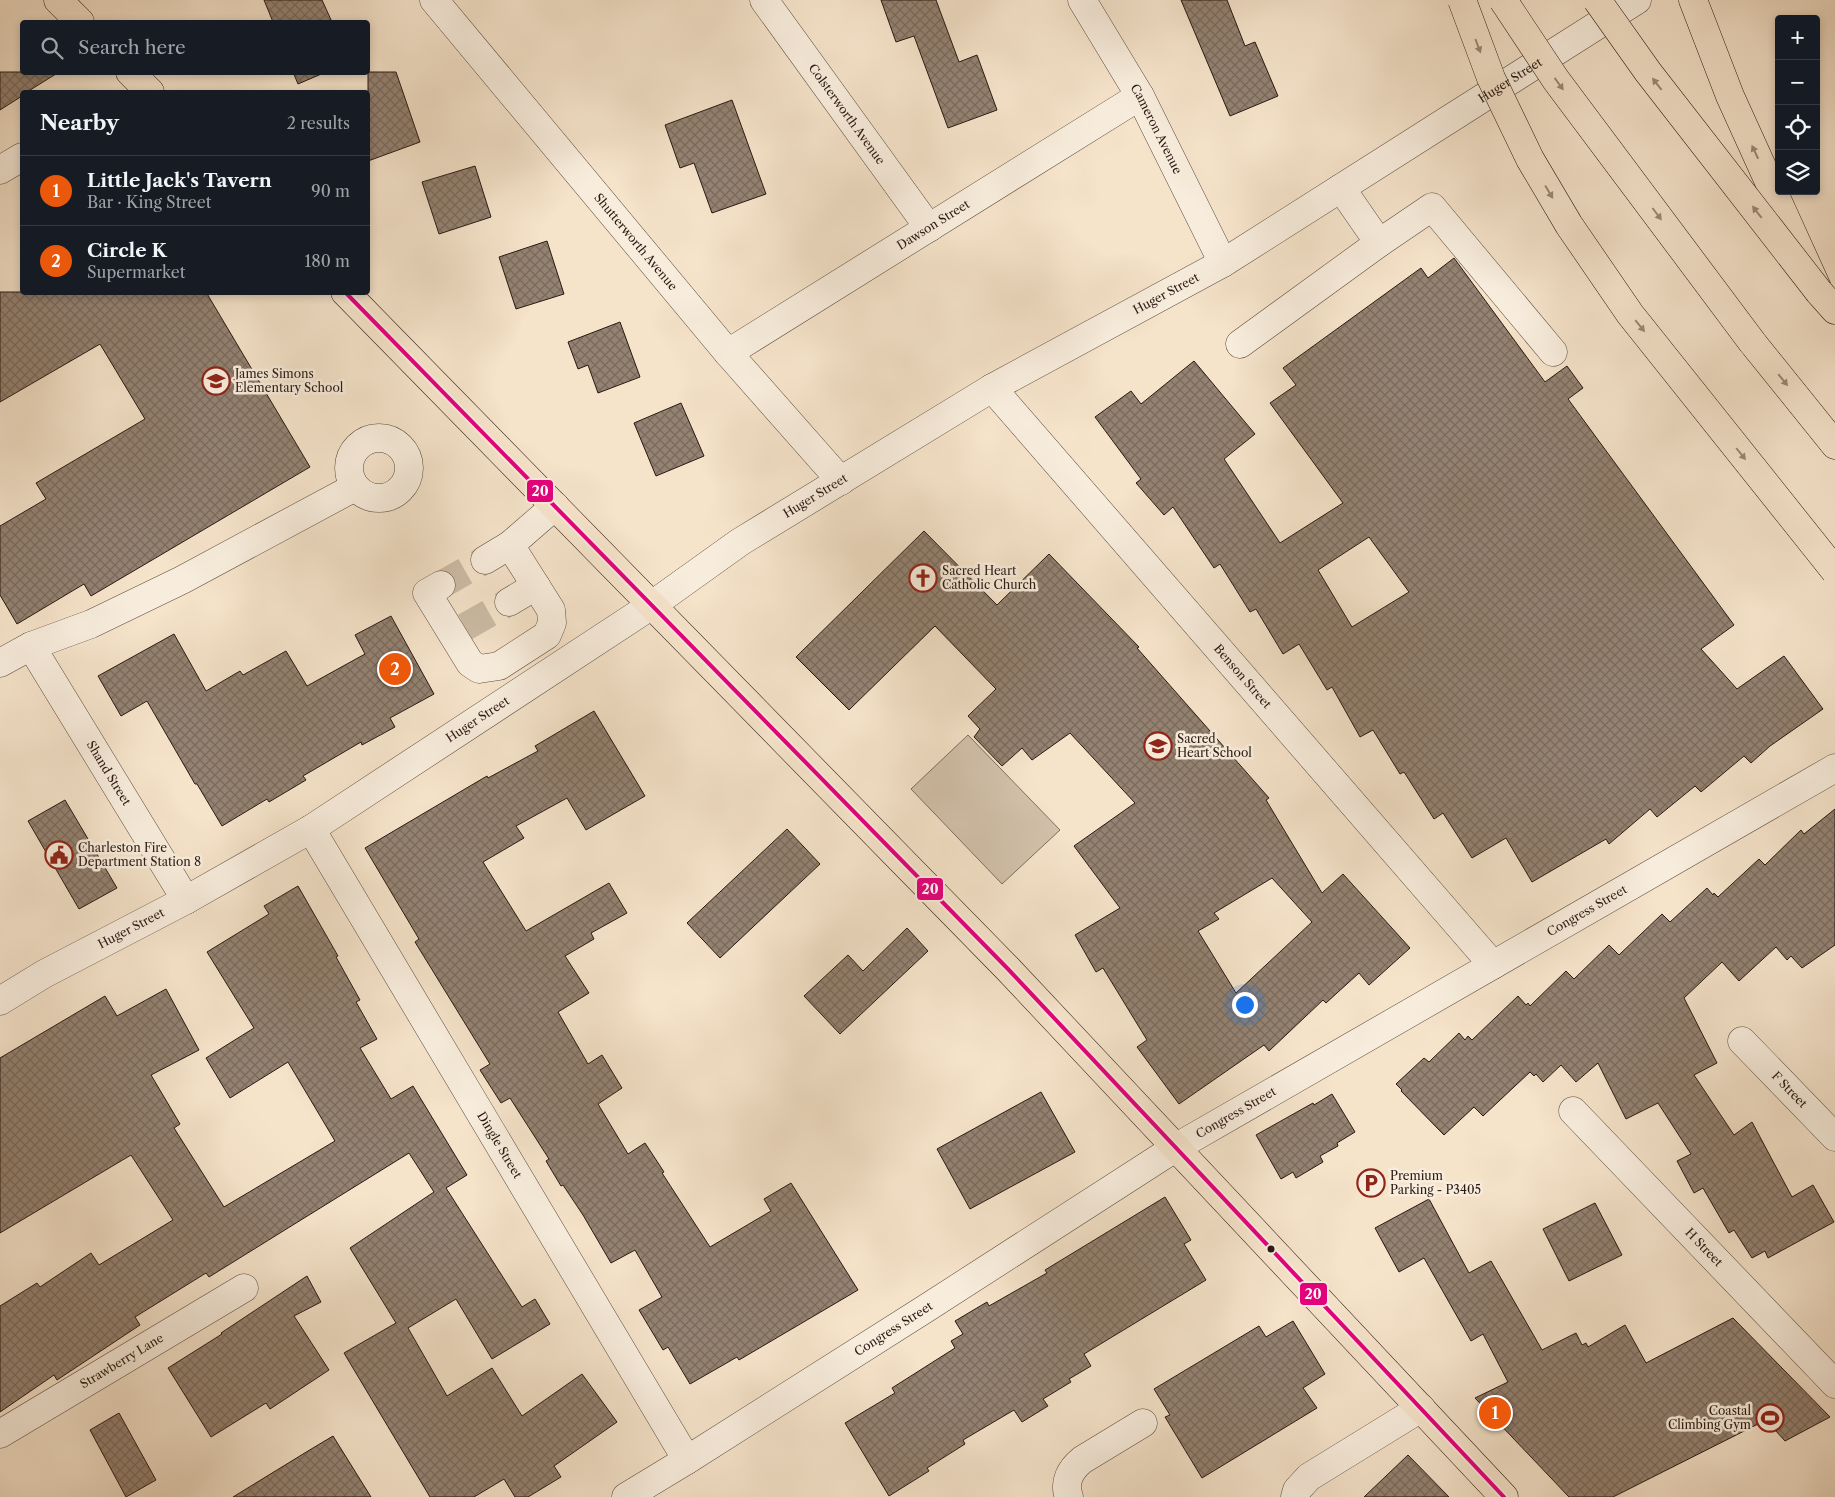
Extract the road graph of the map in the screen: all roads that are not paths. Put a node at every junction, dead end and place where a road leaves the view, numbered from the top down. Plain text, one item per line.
1 (58, 0) edge
2 (434, 0) edge
3 (764, 0) edge
4 (1082, 0) edge
5 (1462, 0) edge
6 (1503, 0) edge
7 (1597, 0) edge
8 (1637, 0) edge
9 (1693, 0) edge
10 (78, 20) edge
11 (1140, 96) junction
12 (20, 158) edge
13 (0, 170) edge
14 (1341, 188) junction
15 (929, 228) junction
16 (1379, 243) junction
17 (1223, 263) junction
18 (347, 295) edge
19 (1827, 301) edge
20 (1240, 344) dead end
21 (1553, 352) dead end
22 (728, 353) junction
23 (992, 388) junction
24 (1835, 445) edge
25 (841, 482) junction
26 (355, 487) dead end
27 (555, 506) junction
28 (510, 545) junction
29 (485, 560) tunnel mouth
30 (1835, 571) edge
31 (441, 585) tunnel mouth
32 (536, 586) junction
33 (509, 602) tunnel mouth
34 (652, 605) junction
35 (31, 646) junction
36 (0, 663) edge
37 (499, 666) junction
38 (515, 694) junction
39 (1835, 768) edge
40 (311, 829) junction
41 (186, 900) junction
42 (1493, 965) junction
43 (0, 1001) edge
44 (1742, 1042) dead end
45 (1573, 1111) dead end
46 (1835, 1137) edge
47 (1175, 1148) junction
48 (244, 1288) dead end
49 (1835, 1384) edge
50 (1421, 1408) junction
51 (1143, 1423) dead end
52 (0, 1434) edge
53 (687, 1460) junction
54 (626, 1497) edge
55 (1069, 1497) edge
56 (1295, 1497) edge
57 (1504, 1497) edge

1 - 10 main road
2 - 22 street, Shutterworth Avenue
3 - 15 street, Colsterworth Avenue
4 - 11 street, Cameron Avenue
5 -> 30 main road, bridge
6 -> 24 main road, bridge
19 -> 7 main road, bridge
8 - 14 street, Huger Street
19 -> 9 main road, bridge
11 - 15 street, Dawson Street
11 - 17 street, Cameron Avenue
12 - 13 street
14 - 16 street
14 - 17 street, Huger Street
15 - 22 street, Dawson Street
16 - 20 street
16 - 21 street
17 - 23 street, Huger Street
18 - 27 main road
22 - 25 street, Shutterworth Avenue
23 - 25 street, Huger Street
23 - 42 street, Benson Street
25 - 34 street, Huger Street
26 - 35 street
27 - 28 street
27 - 34 main road
28 - 29 street
28 - 32 street
31 - 37 street
32 - 33 street
32 - 37 street
34 - 38 street, Huger Street
34 - 47 main road
35 - 36 street
35 - 41 street, Shand Street
37 - 38 street
38 - 40 street, Huger Street
39 - 42 street, Congress Street
40 - 41 street, Huger Street
40 - 53 street, Dingle Street
41 - 43 street, Huger Street
42 - 47 street, Congress Street
44 - 46 street, F Street
45 - 49 street, H Street
47 - 50 main road
47 - 53 street, Congress Street
48 - 52 street, Strawberry Lane
50 - 56 street
50 - 57 main road
51 - 55 street
53 - 54 street, Congress Street

